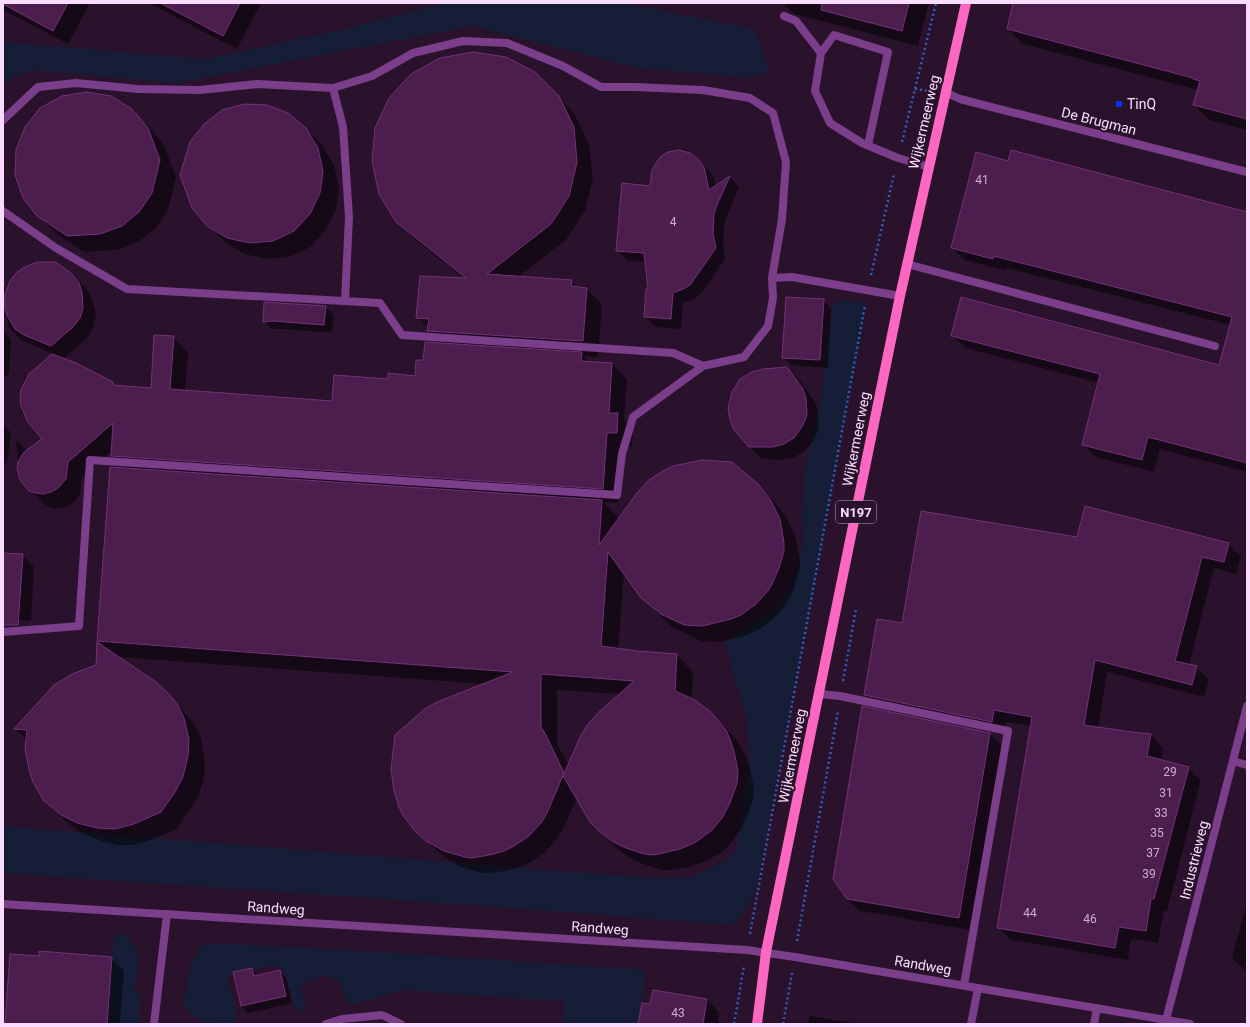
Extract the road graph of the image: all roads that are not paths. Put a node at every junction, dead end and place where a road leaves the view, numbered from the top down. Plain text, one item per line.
1 (966, 3) edge
2 (784, 16) dead end
3 (821, 53) junction
4 (333, 88) junction
5 (945, 92) junction
6 (3, 120) edge
7 (868, 145) junction
8 (929, 167) junction
9 (1247, 172) edge
10 (3, 211) edge
11 (907, 264) junction
12 (772, 278) junction
13 (900, 296) junction
14 (344, 302) junction
15 (1215, 346) dead end
16 (704, 366) junction
17 (3, 632) edge
18 (819, 694) junction
19 (1247, 706) edge
20 (1233, 761) junction
21 (1247, 765) edge
22 (3, 904) edge
23 (167, 914) junction
24 (766, 952) junction
25 (964, 985) junction
26 (978, 988) junction
27 (1097, 1008) junction
28 (1166, 1020) junction
29 (154, 1024) edge
30 (326, 1024) edge
31 (401, 1024) edge
32 (757, 1024) edge
33 (971, 1024) edge
34 (1094, 1024) edge
35 (1190, 1024) edge

1 - 5 main road, Wijkermeerweg / N197
2 - 3 street
3 - 7 street
3 - 7 street
4 - 6 street
4 - 12 street
4 - 14 street
5 - 8 main road, Wijkermeerweg / N197
5 - 9 street, De Brugman
7 - 8 street
8 - 11 main road, Wijkermeerweg / N197
10 - 14 street
11 - 13 main road, Wijkermeerweg / N197
11 - 15 street
12 - 13 street
12 - 16 street
13 - 18 main road, Wijkermeerweg / N197
14 - 16 street
16 - 17 street
18 - 24 main road, Wijkermeerweg / N197
18 - 25 street
19 - 20 street, Industrieweg
20 - 21 street
20 - 28 street, Industrieweg
22 - 23 street, Randweg
23 - 24 street, Randweg
23 - 29 street
24 - 25 street, Randweg
24 - 32 main road, Wijkermeerweg / N197
25 - 26 street, Randweg
26 - 27 street, Randweg
26 - 33 street
27 - 28 street, Randweg
27 - 34 street
28 - 35 street, Randweg
30 - 31 street

